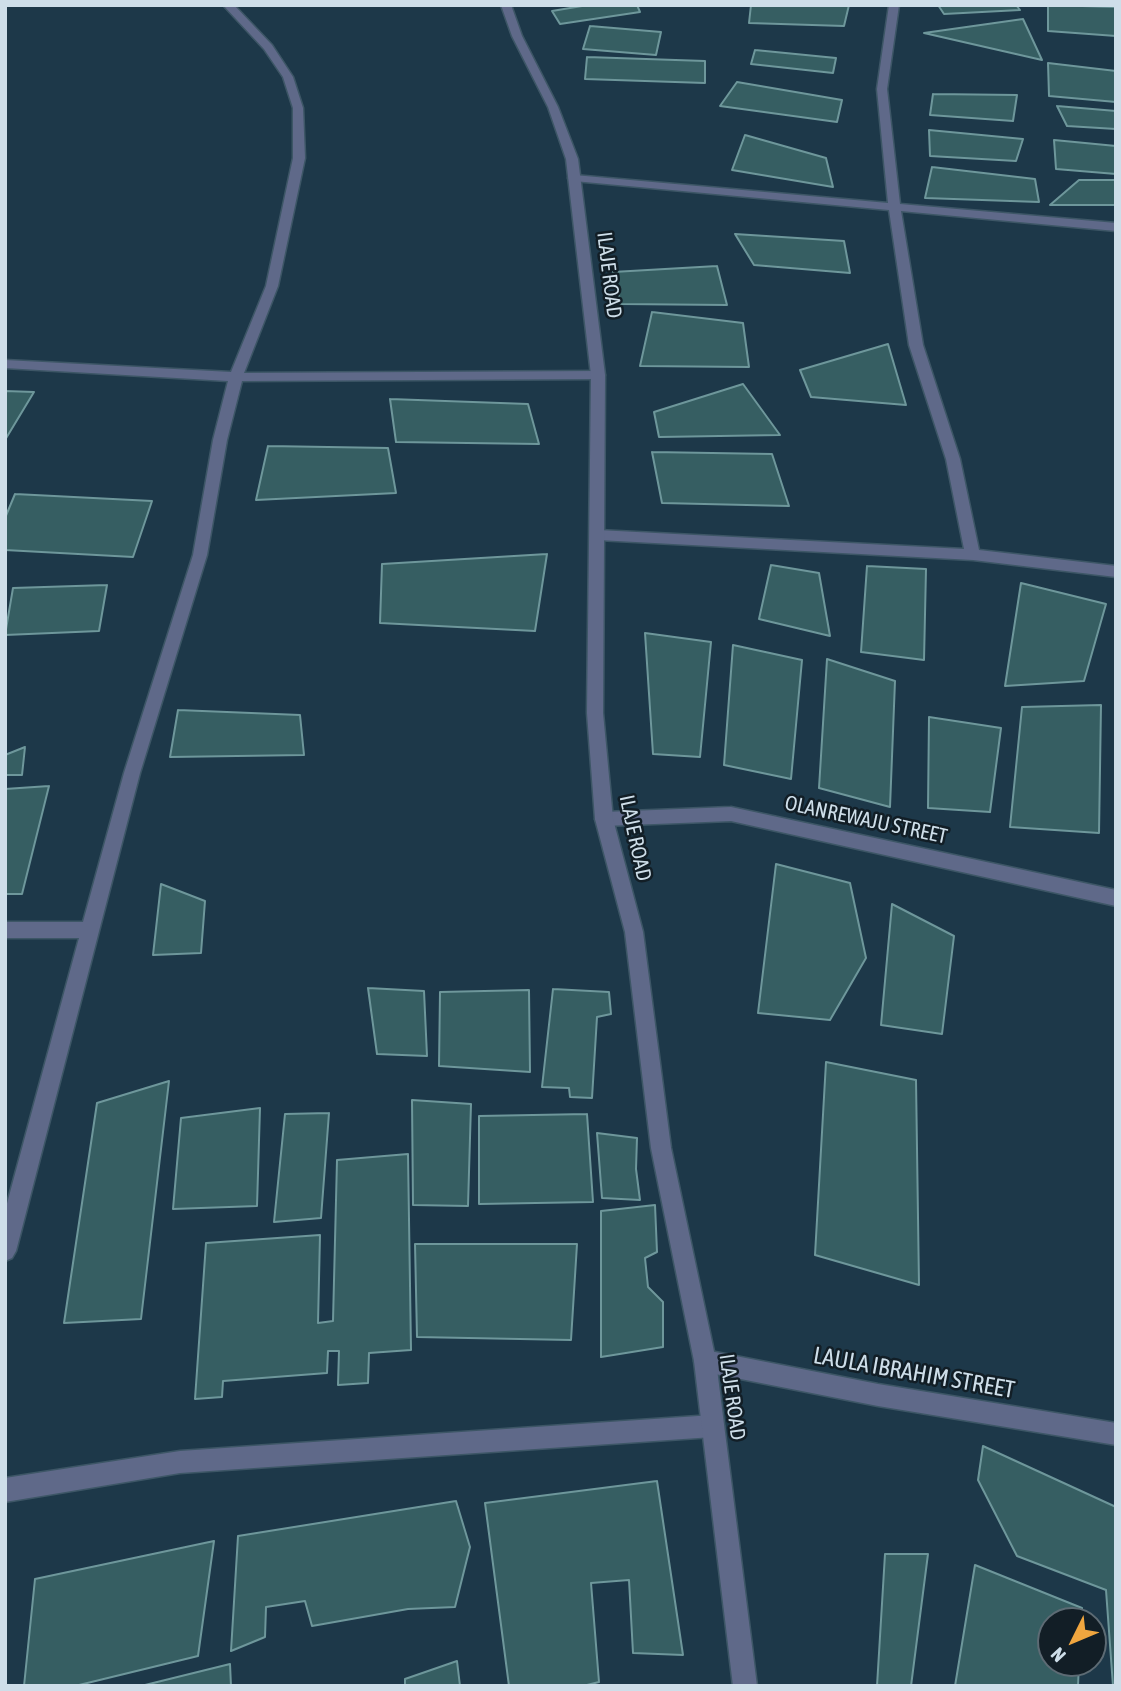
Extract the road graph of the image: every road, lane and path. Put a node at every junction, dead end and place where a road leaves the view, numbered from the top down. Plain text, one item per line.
1 (228, 5) edge
2 (506, 5) edge
3 (894, 5) edge
4 (574, 178) junction
5 (894, 206) junction
6 (1116, 227) edge
7 (5, 364) edge
8 (598, 375) junction
9 (236, 377) junction
10 (598, 535) junction
11 (973, 555) junction
12 (1116, 572) edge
13 (604, 819) junction
14 (1116, 898) edge
15 (5, 930) edge
16 (90, 930) junction
17 (5, 1251) edge
18 (705, 1361) junction
19 (713, 1426) junction
20 (1116, 1434) edge
21 (5, 1490) edge
22 (745, 1686) edge

1 - 9 street
2 - 4 street, ILAJE ROAD
3 - 5 street
4 - 5 street
4 - 8 street, ILAJE ROAD
5 - 6 street
5 - 11 street
7 - 9 street
8 - 9 street
8 - 10 street, ILAJE ROAD
9 - 16 street
10 - 11 street
10 - 13 street, ILAJE ROAD
11 - 12 street
13 - 14 street, OLANREWAJU STREET
13 - 18 street, ILAJE ROAD
15 - 16 street
16 - 17 street
18 - 19 street, ILAJE ROAD
18 - 20 street, LAULA IBRAHIM STREET
19 - 21 street
19 - 22 street, ILAJE ROAD

